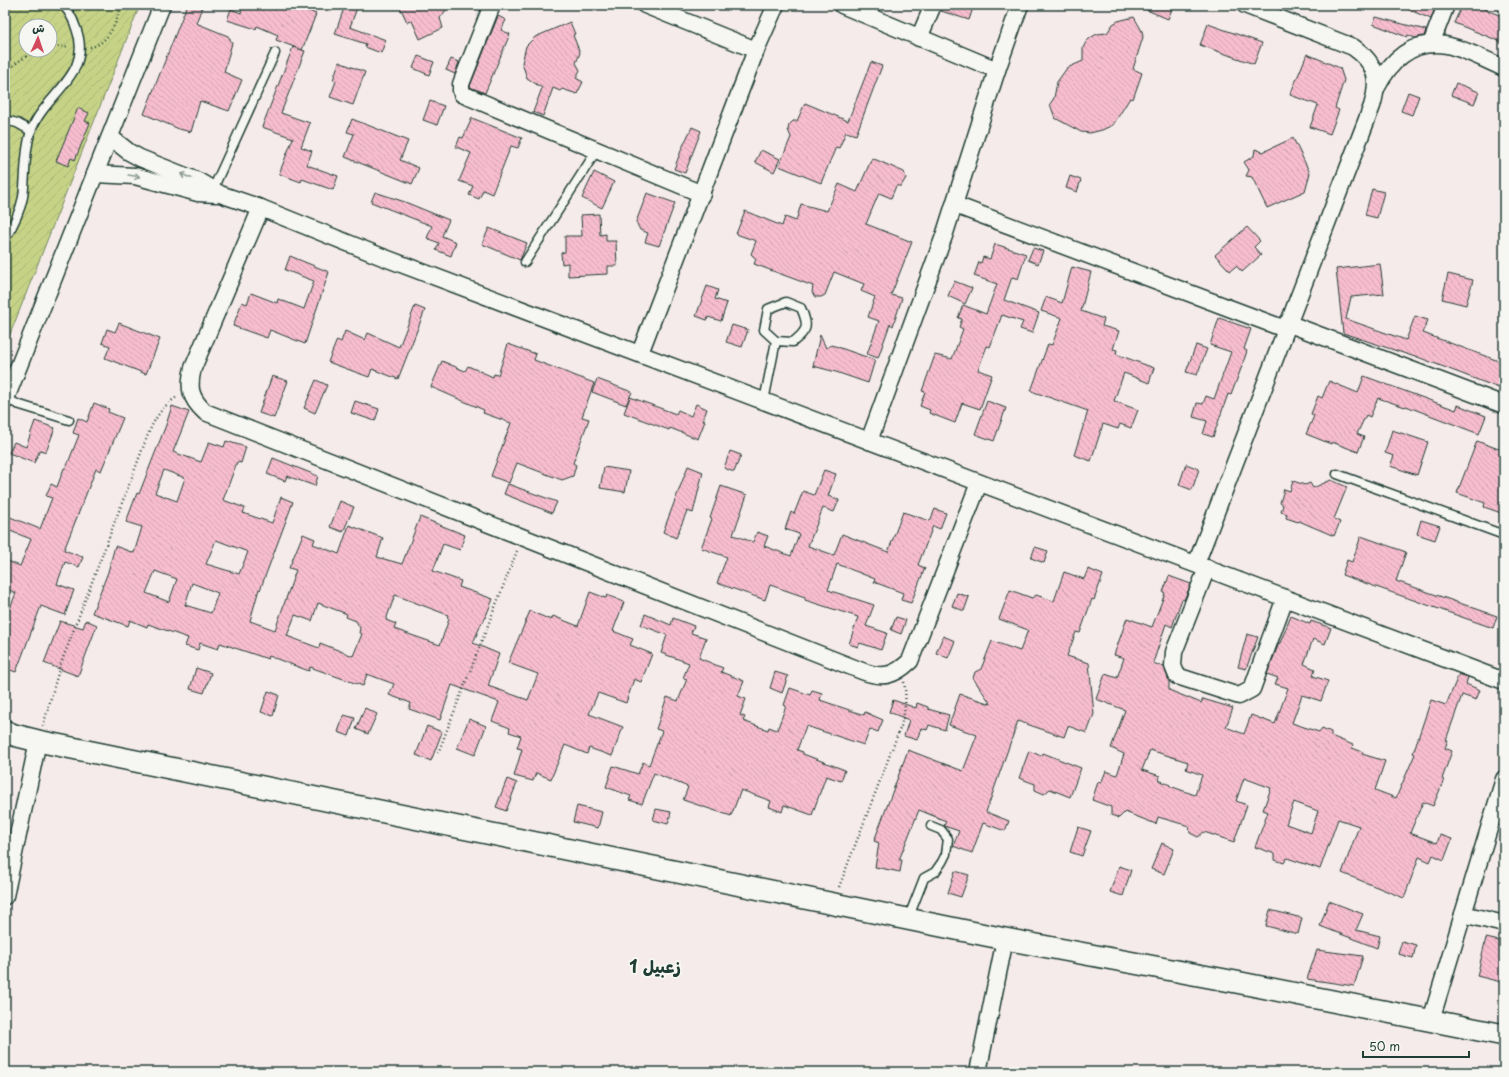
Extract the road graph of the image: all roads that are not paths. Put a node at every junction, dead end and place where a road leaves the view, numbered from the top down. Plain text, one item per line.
1 (63, 5) edge
2 (162, 5) edge
3 (492, 5) edge
4 (645, 5) edge
5 (776, 5) edge
6 (842, 5) edge
7 (933, 5) edge
8 (1020, 5) edge
9 (1246, 5) edge
10 (1446, 5) edge
11 (919, 38) junction
12 (1431, 44) junction
13 (756, 50) junction
14 (275, 54) dead end
15 (1504, 68) edge
16 (997, 70) junction
17 (1377, 87) junction
18 (5, 120) edge
19 (31, 131) junction
20 (110, 137) junction
21 (597, 150) junction
22 (95, 174) junction
23 (216, 192) junction
24 (702, 194) junction
25 (955, 205) junction
26 (261, 208) junction
27 (5, 239) edge
28 (525, 262) dead end
29 (1286, 326) junction
30 (776, 341) junction
31 (640, 353) junction
32 (6, 400) edge
33 (764, 401) junction
34 (1504, 405) edge
35 (69, 420) dead end
36 (869, 441) junction
37 (1337, 474) dead end
38 (979, 483) junction
39 (1504, 535) edge
40 (1202, 566) junction
41 (1285, 598) junction
42 (1504, 681) edge
43 (8, 734) edge
44 (38, 740) junction
45 (1504, 779) edge
46 (931, 826) dead end
47 (5, 896) edge
48 (1463, 914) junction
49 (908, 919) junction
50 (1504, 924) edge
51 (1005, 939) junction
52 (1431, 1020) junction
53 (1504, 1035) edge
54 (978, 1072) edge

1 - 19 lane
2 - 20 street
3 - 21 street
4 - 13 street
5 - 13 street
6 - 11 street
7 - 11 street
8 - 16 street
9 - 17 street
10 - 12 street
11 - 16 street
12 - 15 street
12 - 17 street
13 - 24 street
14 - 23 lane
16 - 25 street
17 - 29 street
18 - 19 lane
19 - 27 lane
20 - 22 street
23 -> 20 street
21 - 24 street
21 - 28 lane
22 -> 23 street
22 - 32 street
23 - 26 street
24 - 31 street
25 - 29 street
25 - 36 street
26 - 31 street
26 - 38 street
29 - 34 street
29 - 40 street
30 - 30 lane
30 - 33 lane
31 - 33 street
32 - 35 lane
33 - 36 street
36 - 38 street
37 - 39 lane
38 - 40 street
40 - 41 street
40 - 41 street
41 - 42 street
43 - 44 street
44 - 47 street
44 - 49 street
45 - 48 street
46 - 49 lane
48 - 50 street
48 - 52 street
49 - 51 street
51 - 52 street
51 - 54 street
52 - 53 street

